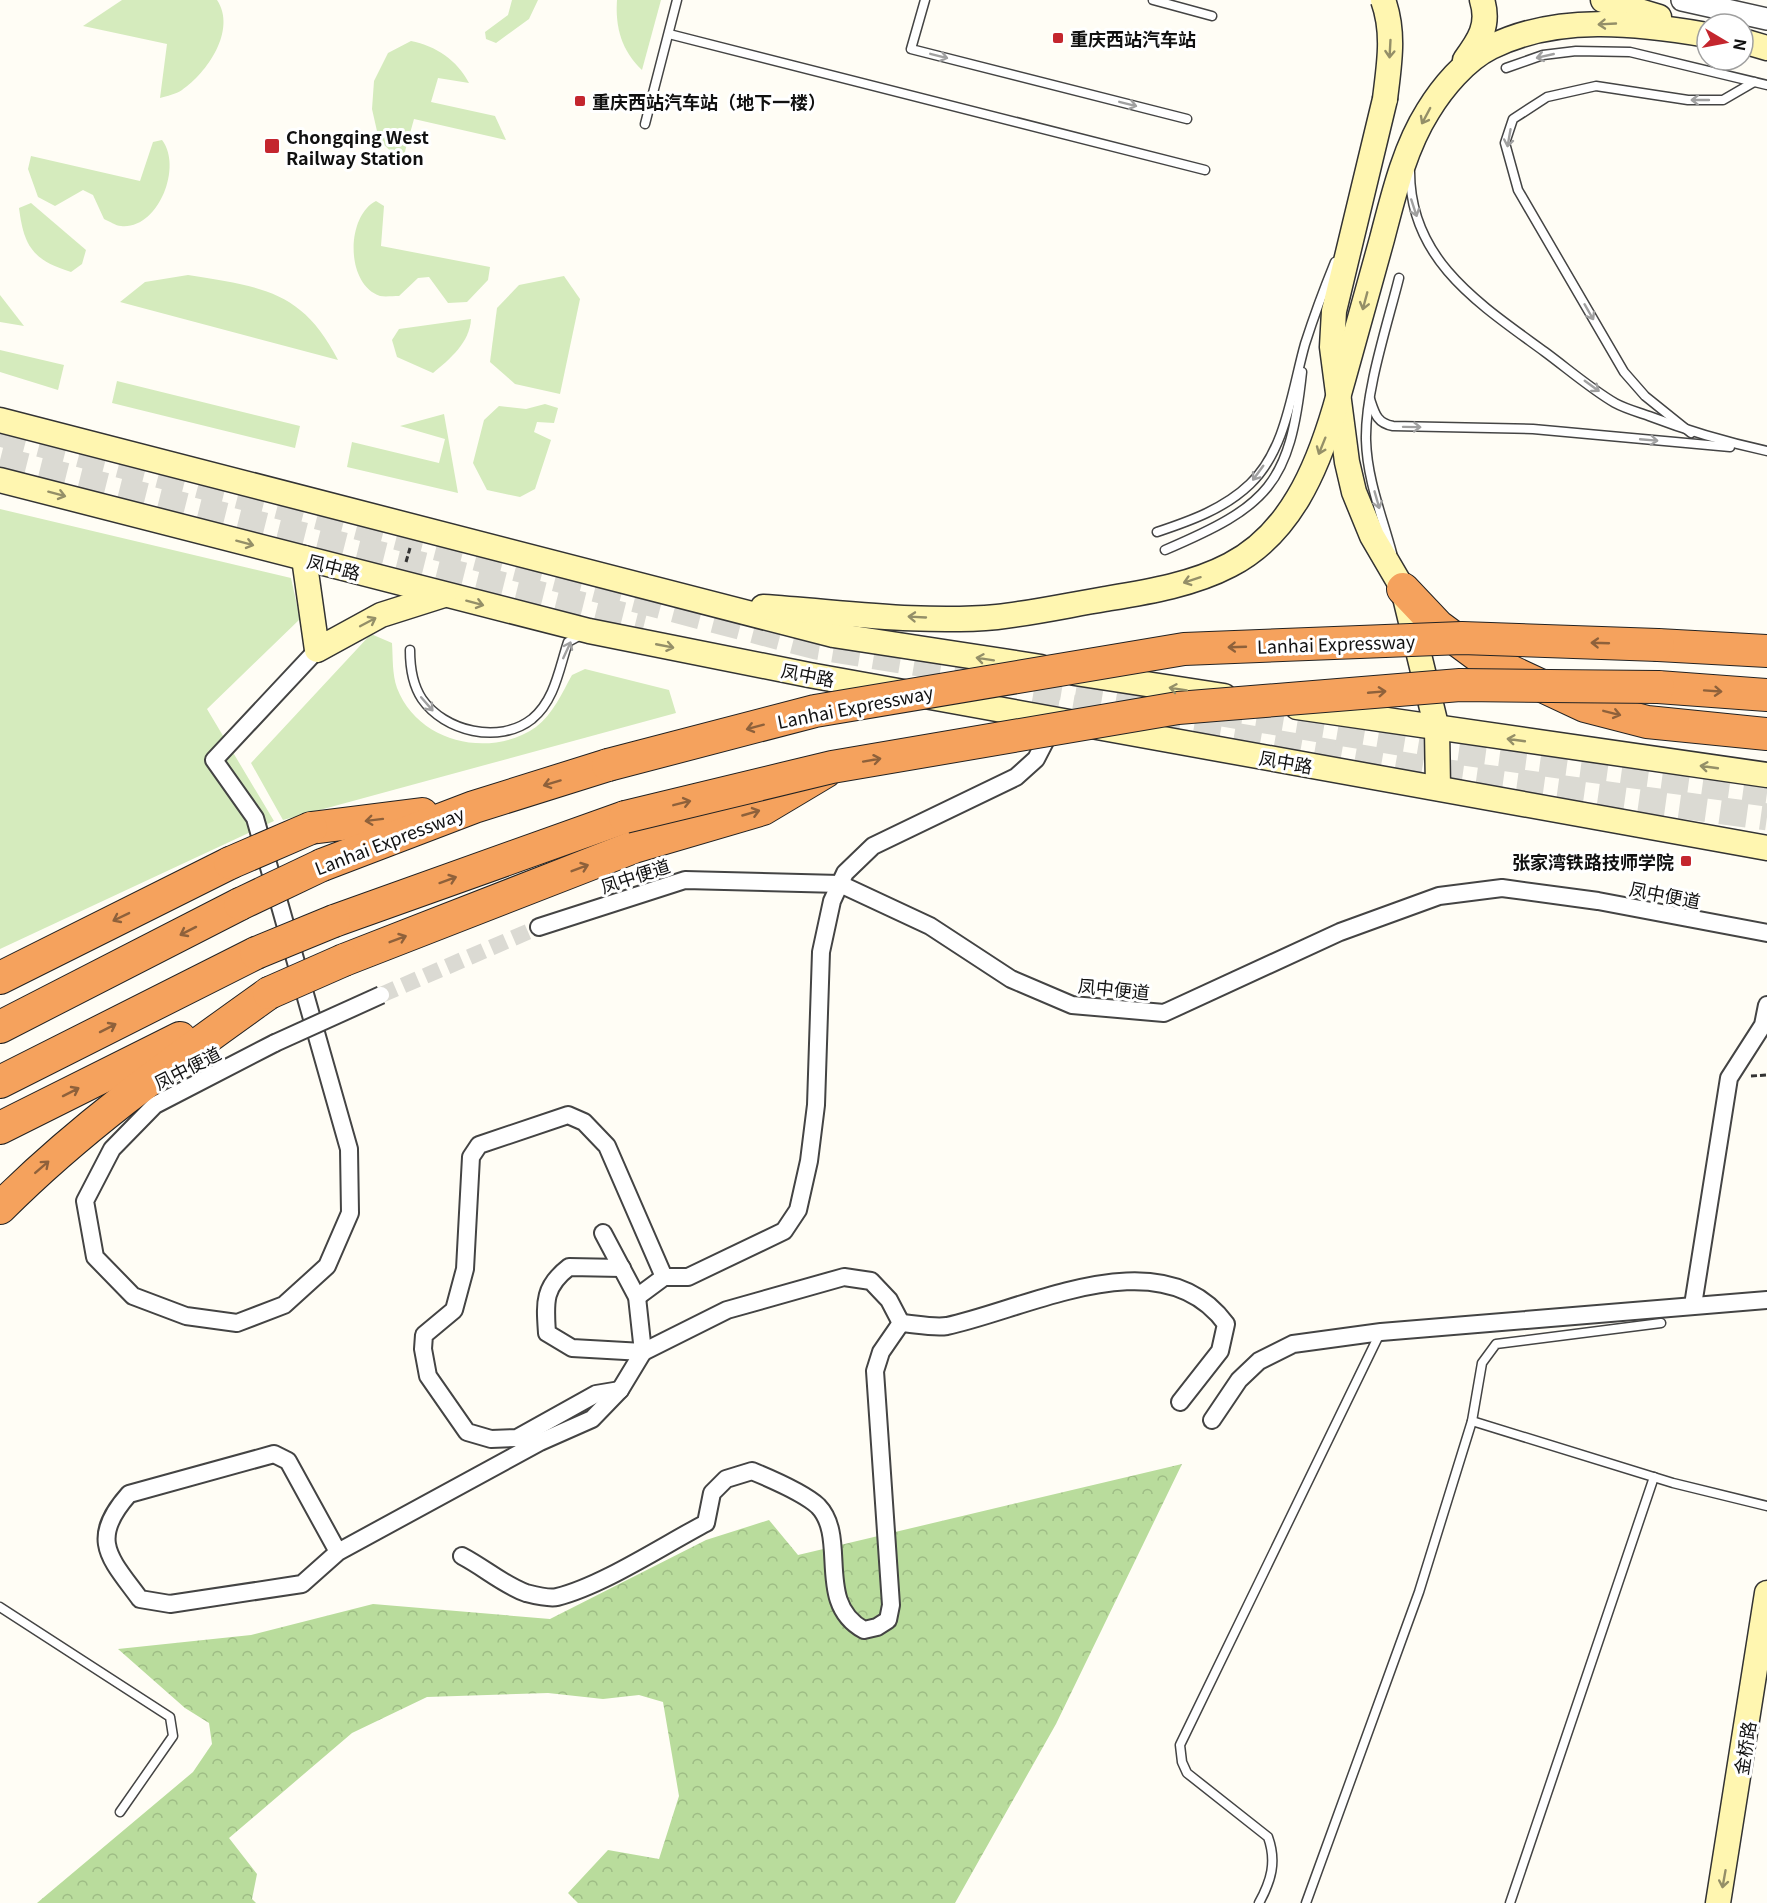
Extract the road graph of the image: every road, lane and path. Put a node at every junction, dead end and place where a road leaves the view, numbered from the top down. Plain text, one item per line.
1 (677, 0) edge
2 (925, 0) edge
3 (1152, 0) edge
4 (1383, 0) edge
5 (1482, 0) edge
6 (1603, 0) edge
7 (1682, 0) edge
8 (1212, 16) dead end
9 (1767, 19) edge
10 (1695, 29) edge
11 (1695, 31) edge
12 (669, 34) junction
13 (1506, 68) dead end
14 (1450, 81) junction
15 (1754, 82) junction
16 (1767, 85) edge
17 (1186, 119) dead end
18 (645, 124) dead end
19 (1410, 150) junction
20 (1205, 170) dead end
21 (1359, 203) junction
22 (1399, 278) dead end
23 (1305, 345) junction
24 (1340, 391) junction
25 (1370, 399) junction
26 (0, 420) edge
27 (1691, 433) junction
28 (1754, 448) junction
29 (1767, 451) edge
30 (0, 480) edge
31 (1157, 532) dead end
32 (1165, 550) dead end
33 (304, 558) junction
34 (1403, 589) junction
35 (444, 595) junction
36 (698, 602) junction
37 (589, 631) junction
38 (316, 650) junction
39 (410, 650) dead end
40 (1767, 651) edge
41 (1767, 695) edge
42 (1057, 719) junction
43 (1437, 729) junction
44 (1767, 734) edge
45 (832, 767) junction
46 (1767, 775) edge
47 (1438, 788) junction
48 (474, 807) junction
49 (1767, 848) edge
50 (840, 884) junction
51 (539, 927) tunnel mouth
52 (1767, 933) edge
53 (0, 978) edge
54 (269, 993) junction
55 (381, 995) tunnel mouth
56 (1767, 1005) edge
57 (0, 1027) edge
58 (0, 1082) edge
59 (0, 1128) edge
60 (0, 1208) edge
61 (603, 1233) dead end
62 (622, 1268) junction
63 (664, 1277) junction
64 (637, 1297) junction
65 (1767, 1300) edge
66 (1693, 1305) junction
67 (901, 1323) junction
68 (1661, 1323) dead end
69 (1381, 1332) junction
70 (643, 1352) junction
71 (620, 1390) junction
72 (1180, 1402) dead end
73 (1212, 1420) dead end
74 (1472, 1421) junction
75 (1654, 1477) junction
76 (1767, 1506) edge
77 (338, 1552) junction
78 (462, 1556) dead end
79 (1767, 1593) edge
80 (0, 1606) edge
81 (1767, 1702) edge
82 (120, 1812) dead end
83 (1259, 1903) edge
84 (1306, 1903) edge
85 (1510, 1903) edge
86 (1718, 1903) edge
87 (1736, 1903) edge

1 - 12 lane
2 -> 17 lane
3 - 8 lane
4 -> 21 main road, bridge
5 - 14 main road
6 - 10 main road
7 - 9 street
11 -> 14 main road
12 - 18 lane
12 - 20 lane
15 -> 13 lane
14 -> 19 main road
15 - 16 lane
15 -> 27 lane
19 -> 24 main road
19 -> 27 lane
21 - 23 lane
21 - 24 main road
22 - 25 lane
23 -> 31 lane
23 - 32 lane
24 - 34 main road
24 -> 36 main road
25 -> 28 lane
25 -> 34 lane
26 - 36 main road
27 - 28 lane
28 - 29 lane
30 -> 33 main road, 凤中路
33 - 35 main road, 凤中路
33 - 38 main road
34 - 43 main road
34 -> 44 highway
35 -> 37 main road, 凤中路
38 -> 35 main road
43 -> 36 main road
39 -> 37 lane
37 -> 42 main road, 凤中路
38 - 55 street, 凤中便道, bridge
40 -> 48 highway, Lanhai Expressway, bridge
45 -> 41 highway, bridge
42 - 47 main road, 凤中路
42 - 50 street
46 -> 43 main road
43 - 47 main road
54 -> 45 highway, bridge
58 -> 45 highway, bridge
47 - 49 main road, 凤中路
48 -> 53 highway, bridge
48 -> 57 highway, Lanhai Expressway, bridge
50 - 51 street, 凤中便道
50 - 52 street, 凤中便道
50 - 63 street
59 -> 54 highway
60 -> 54 highway
56 - 66 street
61 - 62 street
62 - 64 street
62 - 70 street
63 - 64 street
63 - 71 street
64 - 70 street
65 - 66 street
66 - 69 street
67 - 70 street
67 - 72 street
67 - 78 street
68 - 74 lane
69 - 73 street
69 - 83 lane
70 - 71 street
71 - 77 street
74 - 75 lane
74 - 84 lane
75 - 76 lane
75 - 85 lane
77 - 77 street
79 -> 86 main road, 金桥路
80 - 82 lane
81 - 87 main road, 金桥路

